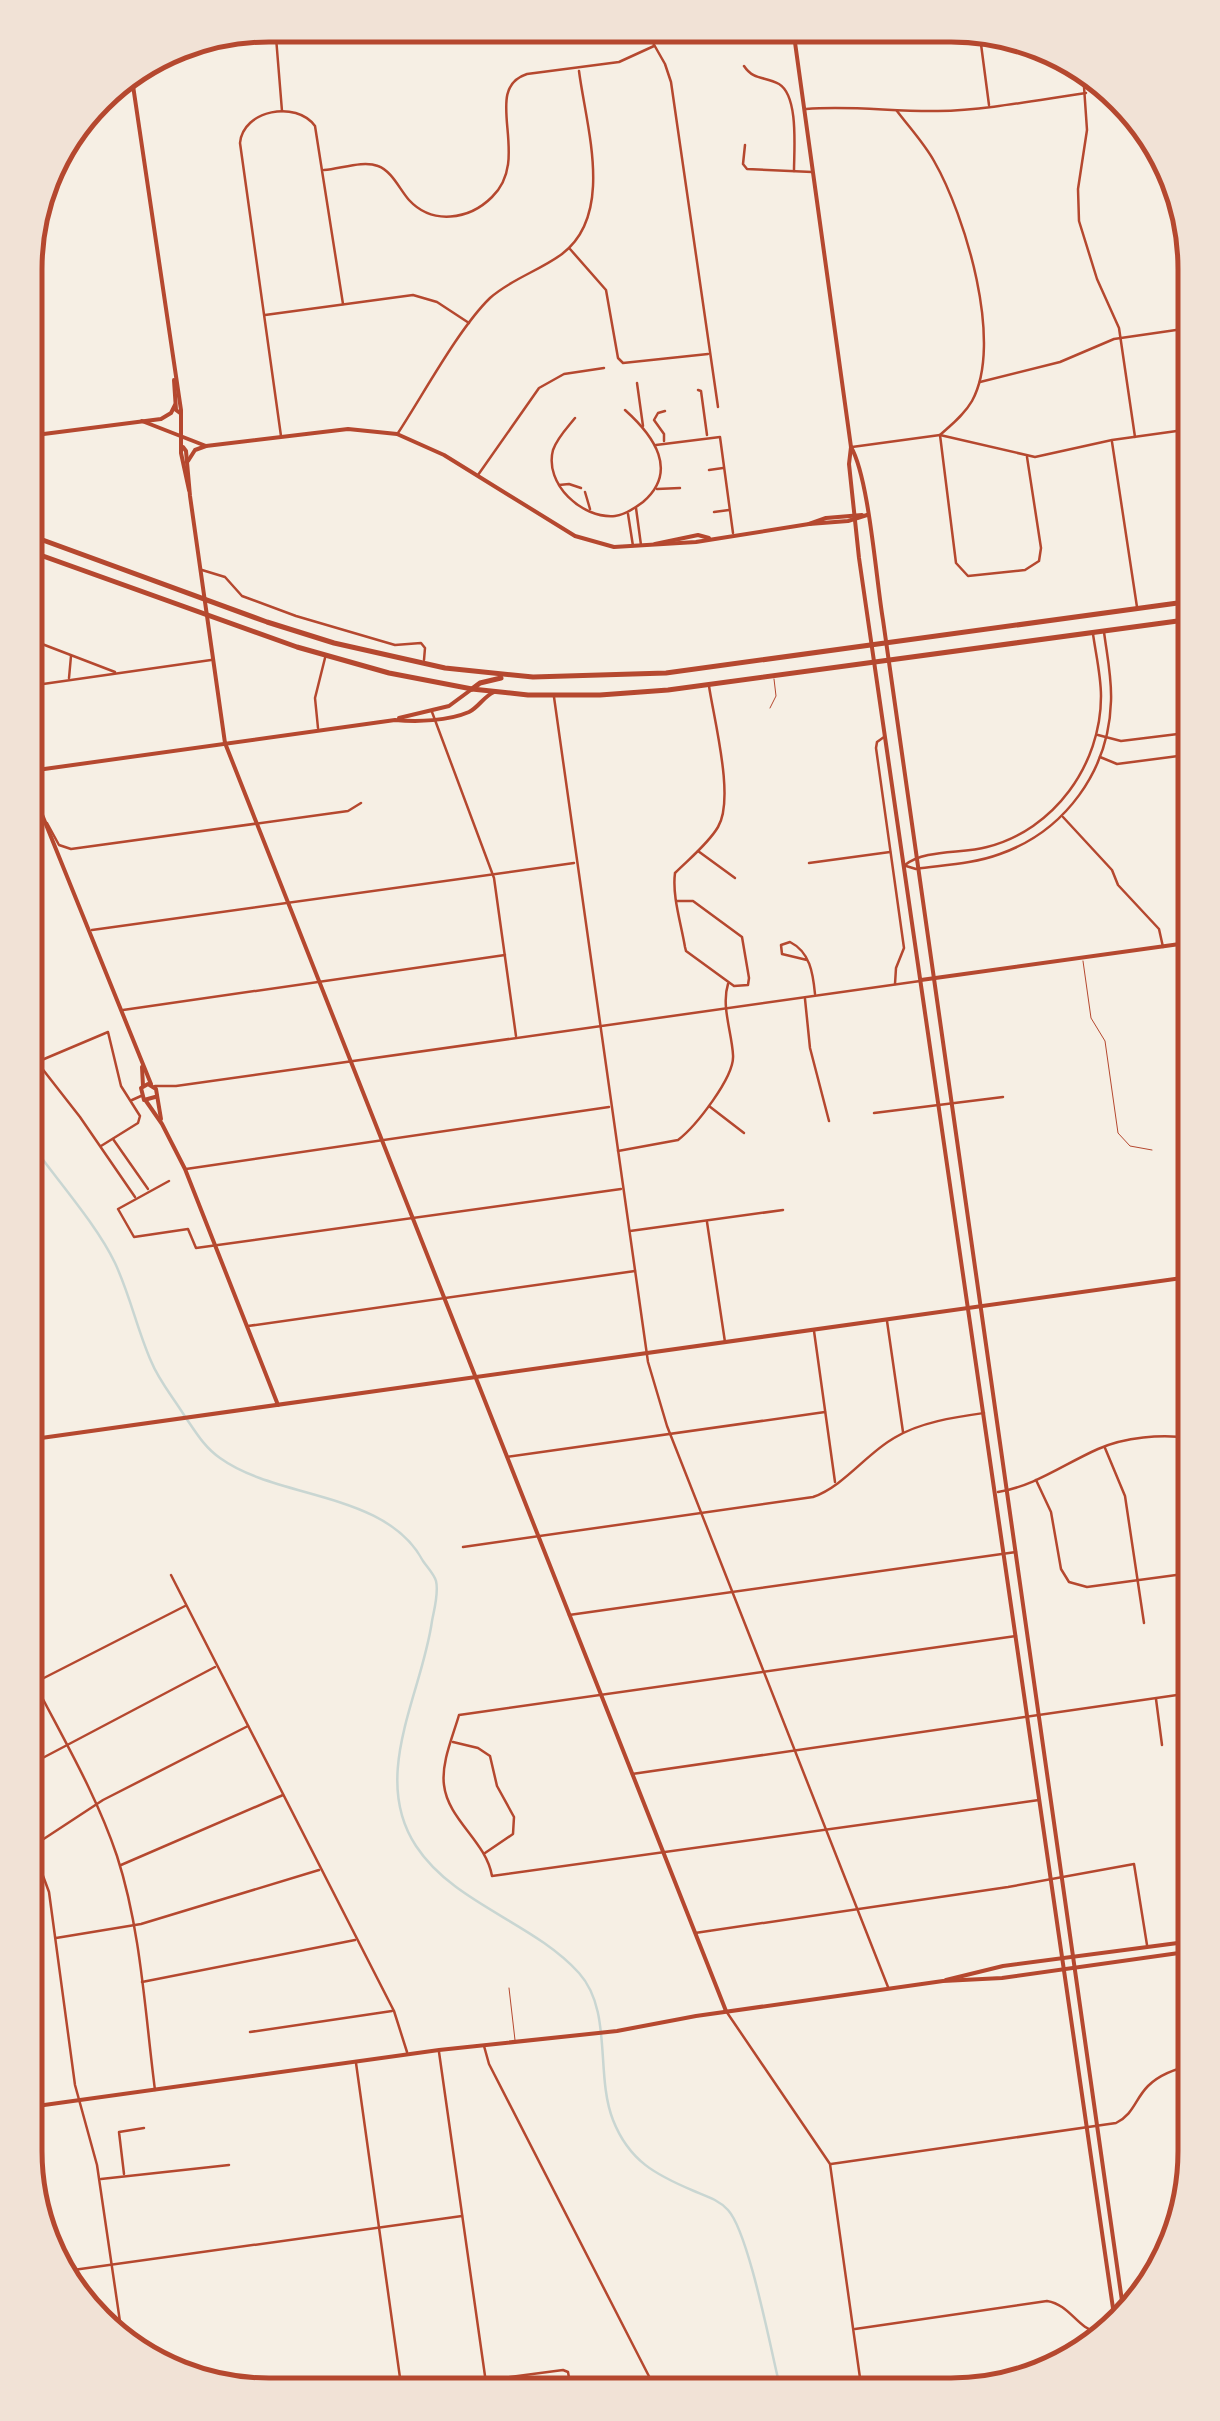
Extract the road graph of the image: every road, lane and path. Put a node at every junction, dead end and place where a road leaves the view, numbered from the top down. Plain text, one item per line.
1 (652, 42) edge
2 (795, 42) edge
3 (276, 43) edge
4 (981, 45) edge
5 (654, 46) junction
6 (744, 66) dead end
7 (579, 68) junction
8 (1085, 87) edge
9 (133, 89) edge
10 (1086, 93) junction
11 (989, 106) junction
12 (804, 109) junction
13 (896, 111) junction
14 (282, 113) junction
15 (744, 145) dead end
16 (323, 170) junction
17 (794, 171) junction
18 (813, 172) junction
19 (570, 248) junction
20 (343, 304) junction
21 (264, 315) junction
22 (470, 324) junction
23 (1178, 330) edge
24 (1121, 338) junction
25 (708, 354) junction
26 (604, 368) dead end
27 (175, 379) junction
28 (978, 382) junction
29 (637, 383) dead end
30 (698, 390) dead end
31 (639, 398) junction
32 (630, 400) dead end
33 (175, 405) junction
34 (718, 407) dead end
35 (625, 410) dead end
36 (666, 411) dead end
37 (180, 416) junction
38 (575, 418) dead end
39 (142, 420) junction
40 (643, 427) junction
41 (1178, 431) edge
42 (688, 432) dead end
43 (42, 434) edge
44 (397, 434) junction
45 (182, 435) junction
46 (940, 435) junction
47 (281, 437) junction
48 (708, 437) junction
49 (1136, 437) junction
50 (688, 439) junction
51 (1112, 440) junction
52 (664, 443) junction
53 (206, 446) junction
54 (655, 446) junction
55 (183, 447) junction
56 (850, 447) junction
57 (1027, 457) junction
58 (188, 462) junction
59 (725, 468) junction
60 (709, 470) dead end
61 (545, 473) dead end
62 (554, 474) junction
63 (478, 476) junction
64 (559, 485) junction
65 (680, 488) dead end
66 (655, 489) junction
67 (189, 490) junction
68 (636, 507) junction
69 (590, 510) junction
70 (730, 510) junction
71 (628, 512) junction
72 (714, 512) dead end
73 (867, 515) junction
74 (854, 517) junction
75 (734, 534) junction
76 (42, 541) edge
77 (642, 546) junction
78 (633, 547) junction
79 (42, 556) edge
80 (200, 569) junction
81 (204, 600) junction
82 (1178, 603) edge
83 (1137, 609) junction
84 (206, 614) junction
85 (1178, 621) edge
86 (1104, 632) junction
87 (1092, 633) junction
88 (886, 644) junction
89 (42, 645) edge
90 (872, 645) junction
91 (71, 655) junction
92 (325, 656) junction
93 (212, 660) junction
94 (888, 661) junction
95 (874, 663) junction
96 (423, 664) junction
97 (116, 674) junction
98 (512, 676) junction
99 (773, 676) junction
100 (67, 680) junction
101 (42, 684) edge
102 (709, 685) junction
103 (472, 689) junction
104 (494, 692) junction
105 (554, 695) junction
106 (1101, 698) junction
107 (1111, 698) junction
108 (770, 708) dead end
109 (432, 710) junction
110 (433, 719) junction
111 (396, 720) junction
112 (318, 730) junction
113 (1178, 734) edge
114 (1096, 735) junction
115 (886, 736) junction
116 (1106, 739) junction
117 (225, 743) junction
118 (1100, 757) junction
119 (1178, 757) edge
120 (42, 768) edge
121 (361, 803) dead end
122 (42, 815) edge
123 (1062, 816) junction
124 (44, 820) junction
125 (256, 824) junction
126 (71, 849) junction
127 (697, 850) junction
128 (890, 852) junction
129 (914, 858) junction
130 (60, 862) junction
131 (575, 862) junction
132 (809, 863) dead end
133 (904, 866) junction
134 (916, 869) junction
135 (493, 874) junction
136 (735, 878) dead end
137 (677, 901) junction
138 (286, 903) junction
139 (90, 930) junction
140 (1178, 945) edge
141 (1164, 946) junction
142 (504, 955) junction
143 (1083, 958) junction
144 (807, 960) junction
145 (932, 979) junction
146 (921, 980) junction
147 (318, 982) junction
148 (729, 983) junction
149 (895, 984) junction
150 (815, 996) junction
151 (805, 997) junction
152 (727, 1008) junction
153 (122, 1011) junction
154 (599, 1026) junction
155 (516, 1037) junction
156 (42, 1060) edge
157 (350, 1060) junction
158 (142, 1062) junction
159 (42, 1069) edge
160 (152, 1085) junction
161 (142, 1086) junction
162 (176, 1086) junction
163 (140, 1096) junction
164 (156, 1096) junction
165 (1004, 1097) dead end
166 (146, 1100) junction
167 (131, 1101) junction
168 (950, 1103) junction
169 (940, 1104) junction
170 (708, 1105) junction
171 (611, 1107) junction
172 (874, 1113) dead end
173 (829, 1121) dead end
174 (162, 1124) junction
175 (744, 1132) dead end
176 (113, 1139) junction
177 (381, 1140) junction
178 (100, 1146) junction
179 (1152, 1150) dead end
180 (617, 1151) junction
181 (185, 1169) junction
182 (168, 1181) dead end
183 (623, 1189) junction
184 (148, 1191) junction
185 (135, 1197) junction
186 (784, 1210) dead end
187 (412, 1219) junction
188 (707, 1220) junction
189 (629, 1232) junction
190 (216, 1247) junction
191 (635, 1271) junction
192 (1177, 1279) edge
193 (443, 1298) junction
194 (979, 1306) junction
195 (969, 1308) junction
196 (887, 1320) junction
197 (246, 1326) junction
198 (814, 1330) junction
199 (725, 1342) junction
200 (647, 1353) junction
201 (474, 1377) junction
202 (278, 1406) junction
203 (825, 1412) junction
204 (984, 1413) junction
205 (904, 1433) junction
206 (670, 1434) junction
207 (1177, 1437) edge
208 (42, 1438) edge
209 (1104, 1446) junction
210 (506, 1457) junction
211 (1036, 1480) junction
212 (836, 1484) junction
213 (1006, 1490) junction
214 (996, 1492) junction
215 (702, 1512) junction
216 (537, 1536) junction
217 (463, 1547) dead end
218 (1016, 1552) junction
219 (1005, 1554) junction
220 (171, 1575) dead end
221 (1177, 1575) edge
222 (1138, 1580) junction
223 (733, 1593) junction
224 (186, 1605) junction
225 (568, 1615) junction
226 (1144, 1622) dead end
227 (1017, 1636) junction
228 (217, 1666) junction
229 (764, 1671) junction
230 (42, 1680) edge
231 (599, 1694) junction
232 (1177, 1695) edge
233 (42, 1698) edge
234 (1156, 1698) junction
235 (1039, 1716) junction
236 (1029, 1717) junction
237 (248, 1726) junction
238 (452, 1742) junction
239 (66, 1744) junction
240 (1162, 1745) dead end
241 (795, 1750) junction
242 (42, 1758) edge
243 (630, 1774) junction
244 (283, 1795) junction
245 (1041, 1800) junction
246 (96, 1804) junction
247 (827, 1830) junction
248 (42, 1840) edge
249 (662, 1853) junction
250 (484, 1854) junction
251 (120, 1865) junction
252 (322, 1870) junction
253 (42, 1872) edge
254 (1062, 1876) junction
255 (1052, 1878) junction
256 (858, 1909) junction
257 (132, 1926) junction
258 (695, 1933) junction
259 (55, 1938) junction
260 (357, 1939) junction
261 (1177, 1942) edge
262 (1147, 1946) junction
263 (1177, 1953) edge
264 (1074, 1956) junction
265 (1064, 1958) junction
266 (1076, 1967) junction
267 (1066, 1968) junction
268 (942, 1981) junction
269 (140, 1982) junction
270 (510, 1988) dead end
271 (888, 1988) junction
272 (394, 2011) junction
273 (726, 2011) junction
274 (250, 2032) dead end
275 (515, 2042) junction
276 (484, 2045) junction
277 (439, 2050) junction
278 (407, 2054) junction
279 (356, 2062) junction
280 (1177, 2070) edge
281 (155, 2090) junction
282 (78, 2100) junction
283 (42, 2105) edge
284 (1098, 2126) junction
285 (144, 2128) dead end
286 (1088, 2128) junction
287 (830, 2164) junction
288 (229, 2165) dead end
289 (124, 2176) junction
290 (100, 2179) junction
291 (462, 2216) junction
292 (378, 2228) junction
293 (112, 2265) junction
294 (76, 2270) edge
295 (1122, 2300) edge
296 (1113, 2309) edge
297 (120, 2322) edge
298 (854, 2329) junction
299 (1091, 2329) edge
300 (400, 2378) edge
301 (485, 2378) edge
302 (503, 2378) edge
303 (569, 2378) edge
304 (650, 2378) edge
305 (860, 2378) edge

1 - 5 street
2 - 12 main road
3 - 14 street
4 - 11 street
5 - 7 street
5 - 25 street
6 - 17 street
7 - 16 street
7 - 19 street
8 - 10 street
9 - 27 main road
10 - 11 street
10 - 24 street
11 - 13 street
12 - 13 street
12 - 18 main road
13 - 28 street
14 - 16 street
14 - 21 street
15 - 17 street
16 - 20 street
17 - 18 street
18 - 56 main road
19 - 22 street
19 - 25 street
20 - 21 street
20 - 22 street
21 - 47 street
22 - 44 street
23 - 24 street
24 - 28 street
24 - 49 street
25 - 34 street
26 - 63 street
27 - 33 main road
27 - 37 main road
28 - 46 street
29 - 31 street
30 - 48 street
31 - 32 street
31 - 40 street
33 - 37 main road
33 - 39 main road
35 - 40 street
36 - 52 street
37 - 45 main road
38 - 62 street
39 - 43 main road
39 - 45 main road
40 - 54 street
41 - 49 street
42 - 50 street
44 - 47 main road
44 - 63 main road
45 - 53 main road
45 - 55 main road
46 - 56 street
46 - 57 street
46 - 57 street
47 - 53 main road
48 - 50 street
48 - 59 street
49 - 51 street
50 - 52 street
51 - 57 street
51 - 83 street
52 - 54 street
53 - 58 main road
54 - 66 street
55 - 58 main road
55 - 67 main road
56 - 73 main road
56 - 74 main road
58 - 67 main road
59 - 60 street
59 - 70 street
61 - 62 street
62 - 64 street
63 - 78 main road
64 - 69 street
64 - 69 street
65 - 66 street
66 - 68 street
67 - 80 main road
68 - 71 street
68 - 77 street
69 - 71 street
70 - 72 street
70 - 75 street
71 - 78 street
73 - 74 main road
73 - 88 main road
74 - 75 main road
74 - 90 main road
75 - 77 main road
76 - 81 highway
77 - 78 main road
79 - 84 highway
80 - 81 main road
80 - 96 street
81 - 84 main road
81 - 96 highway
82 - 83 highway
83 - 88 highway
84 - 92 highway
84 - 93 main road
85 - 86 highway
86 - 87 highway
86 - 107 street
87 - 94 highway
87 - 106 street
88 - 90 highway
88 - 94 main road
89 - 91 street
90 - 95 main road
90 - 98 highway
91 - 97 street
91 - 100 street
92 - 103 highway
92 - 112 street
93 - 97 street
93 - 117 main road
94 - 95 highway
94 - 129 main road
95 - 99 highway
95 - 115 main road
96 - 98 highway
97 - 100 street
98 - 103 highway
99 - 102 highway
99 - 108 lane
100 - 101 street
102 - 105 highway
102 - 127 street
103 - 104 highway
103 - 109 main road
104 - 105 highway
104 - 110 main road
105 - 131 street
106 - 107 street
106 - 114 street
107 - 116 street
109 - 110 street
109 - 111 main road
110 - 111 main road
110 - 135 street
111 - 112 main road
112 - 117 main road
113 - 116 street
114 - 116 street
114 - 129 street
115 - 128 street
115 - 133 main road
116 - 118 street
117 - 120 main road
117 - 125 main road
118 - 119 street
118 - 123 street
121 - 125 street
122 - 124 main road
123 - 134 street
123 - 141 street
124 - 126 street
124 - 130 main road
125 - 126 street
125 - 138 main road
126 - 130 street
127 - 136 street
127 - 137 street
128 - 132 street
128 - 149 street
129 - 133 street
129 - 134 main road
130 - 139 main road
131 - 135 street
131 - 154 street
133 - 134 street
133 - 146 main road
134 - 145 main road
135 - 138 street
135 - 142 street
137 - 148 street
137 - 148 street
138 - 139 street
138 - 147 main road
139 - 153 main road
140 - 141 main road
141 - 143 main road
142 - 147 street
142 - 155 street
143 - 145 main road
143 - 179 lane
144 - 144 street
144 - 150 street
145 - 146 main road
145 - 168 main road
146 - 149 street
146 - 169 main road
147 - 153 street
147 - 157 main road
148 - 152 street
149 - 150 street
150 - 151 street
151 - 152 street
151 - 173 street
152 - 154 street
152 - 170 street
153 - 158 main road
154 - 155 street
154 - 171 street
155 - 157 street
156 - 167 street
157 - 162 street
157 - 177 main road
158 - 160 main road
158 - 161 main road
159 - 178 street
160 - 161 main road
160 - 162 street
160 - 164 main road
161 - 163 main road
162 - 164 street
163 - 166 main road
163 - 167 street
164 - 166 main road
164 - 174 main road
165 - 168 street
166 - 174 main road
167 - 176 street
168 - 169 street
168 - 194 main road
169 - 172 street
169 - 195 main road
170 - 175 street
170 - 180 street
171 - 177 street
171 - 180 street
174 - 181 main road
176 - 178 street
176 - 184 street
177 - 181 street
177 - 187 main road
178 - 185 street
180 - 183 street
181 - 190 main road
182 - 184 street
183 - 187 street
183 - 189 street
184 - 185 street
185 - 190 street
186 - 188 street
187 - 190 street
187 - 193 main road
188 - 189 street
188 - 199 street
189 - 191 street
190 - 197 main road
191 - 193 street
191 - 200 street
192 - 194 main road
193 - 197 street
193 - 201 main road
194 - 195 main road
194 - 213 main road
195 - 196 main road
195 - 204 main road
196 - 198 main road
196 - 205 street
197 - 202 main road
198 - 199 main road
198 - 203 street
199 - 200 main road
200 - 201 main road
200 - 206 street
201 - 202 main road
201 - 210 main road
202 - 208 main road
203 - 206 street
203 - 212 street
204 - 205 street
204 - 214 main road
205 - 212 street
206 - 210 street
206 - 215 street
207 - 209 street
209 - 211 street
209 - 222 street
210 - 216 main road
211 - 213 street
211 - 222 street
212 - 215 street
213 - 214 street
213 - 218 main road
214 - 219 main road
215 - 216 street
215 - 223 street
216 - 217 street
216 - 225 main road
218 - 219 street
218 - 235 main road
219 - 223 street
219 - 227 main road
220 - 224 street
221 - 222 street
222 - 226 street
223 - 225 street
223 - 229 street
224 - 228 street
224 - 230 street
225 - 231 main road
227 - 229 street
227 - 236 main road
228 - 237 street
228 - 239 street
229 - 231 street
229 - 241 street
231 - 238 street
231 - 243 main road
232 - 234 street
233 - 239 street
234 - 235 street
234 - 240 street
235 - 236 street
235 - 254 main road
236 - 241 street
236 - 245 main road
237 - 244 street
237 - 246 street
238 - 250 street
238 - 250 street
239 - 242 street
239 - 246 street
241 - 243 street
241 - 247 street
243 - 249 main road
244 - 251 street
244 - 252 street
245 - 247 street
245 - 255 main road
246 - 248 street
246 - 251 street
247 - 249 street
247 - 256 street
249 - 250 street
249 - 258 main road
251 - 257 street
252 - 257 street
252 - 260 street
253 - 259 street
254 - 255 street
254 - 262 street
254 - 264 main road
255 - 256 street
255 - 265 main road
256 - 258 street
256 - 271 street
257 - 259 street
257 - 269 street
258 - 273 main road
259 - 282 street
260 - 269 street
260 - 272 street
261 - 262 main road
262 - 264 main road
263 - 266 main road
264 - 265 main road
264 - 266 main road
265 - 267 main road
265 - 268 main road
266 - 267 main road
266 - 284 main road
267 - 268 main road
267 - 286 main road
268 - 271 main road
269 - 281 street
270 - 275 lane
271 - 273 main road
272 - 274 street
272 - 278 street
273 - 275 main road
273 - 287 street
275 - 276 main road
276 - 277 main road
276 - 304 street
277 - 278 main road
277 - 291 street
278 - 279 main road
279 - 281 main road
279 - 292 street
280 - 284 street
281 - 282 main road
282 - 283 main road
282 - 290 street
284 - 286 street
284 - 295 main road
285 - 289 street
286 - 287 street
286 - 296 main road
287 - 298 street
288 - 289 street
289 - 290 street
290 - 293 street
291 - 292 street
291 - 301 street
292 - 293 street
292 - 300 street
293 - 294 street
293 - 297 street
298 - 299 street
298 - 305 street
302 - 303 street

